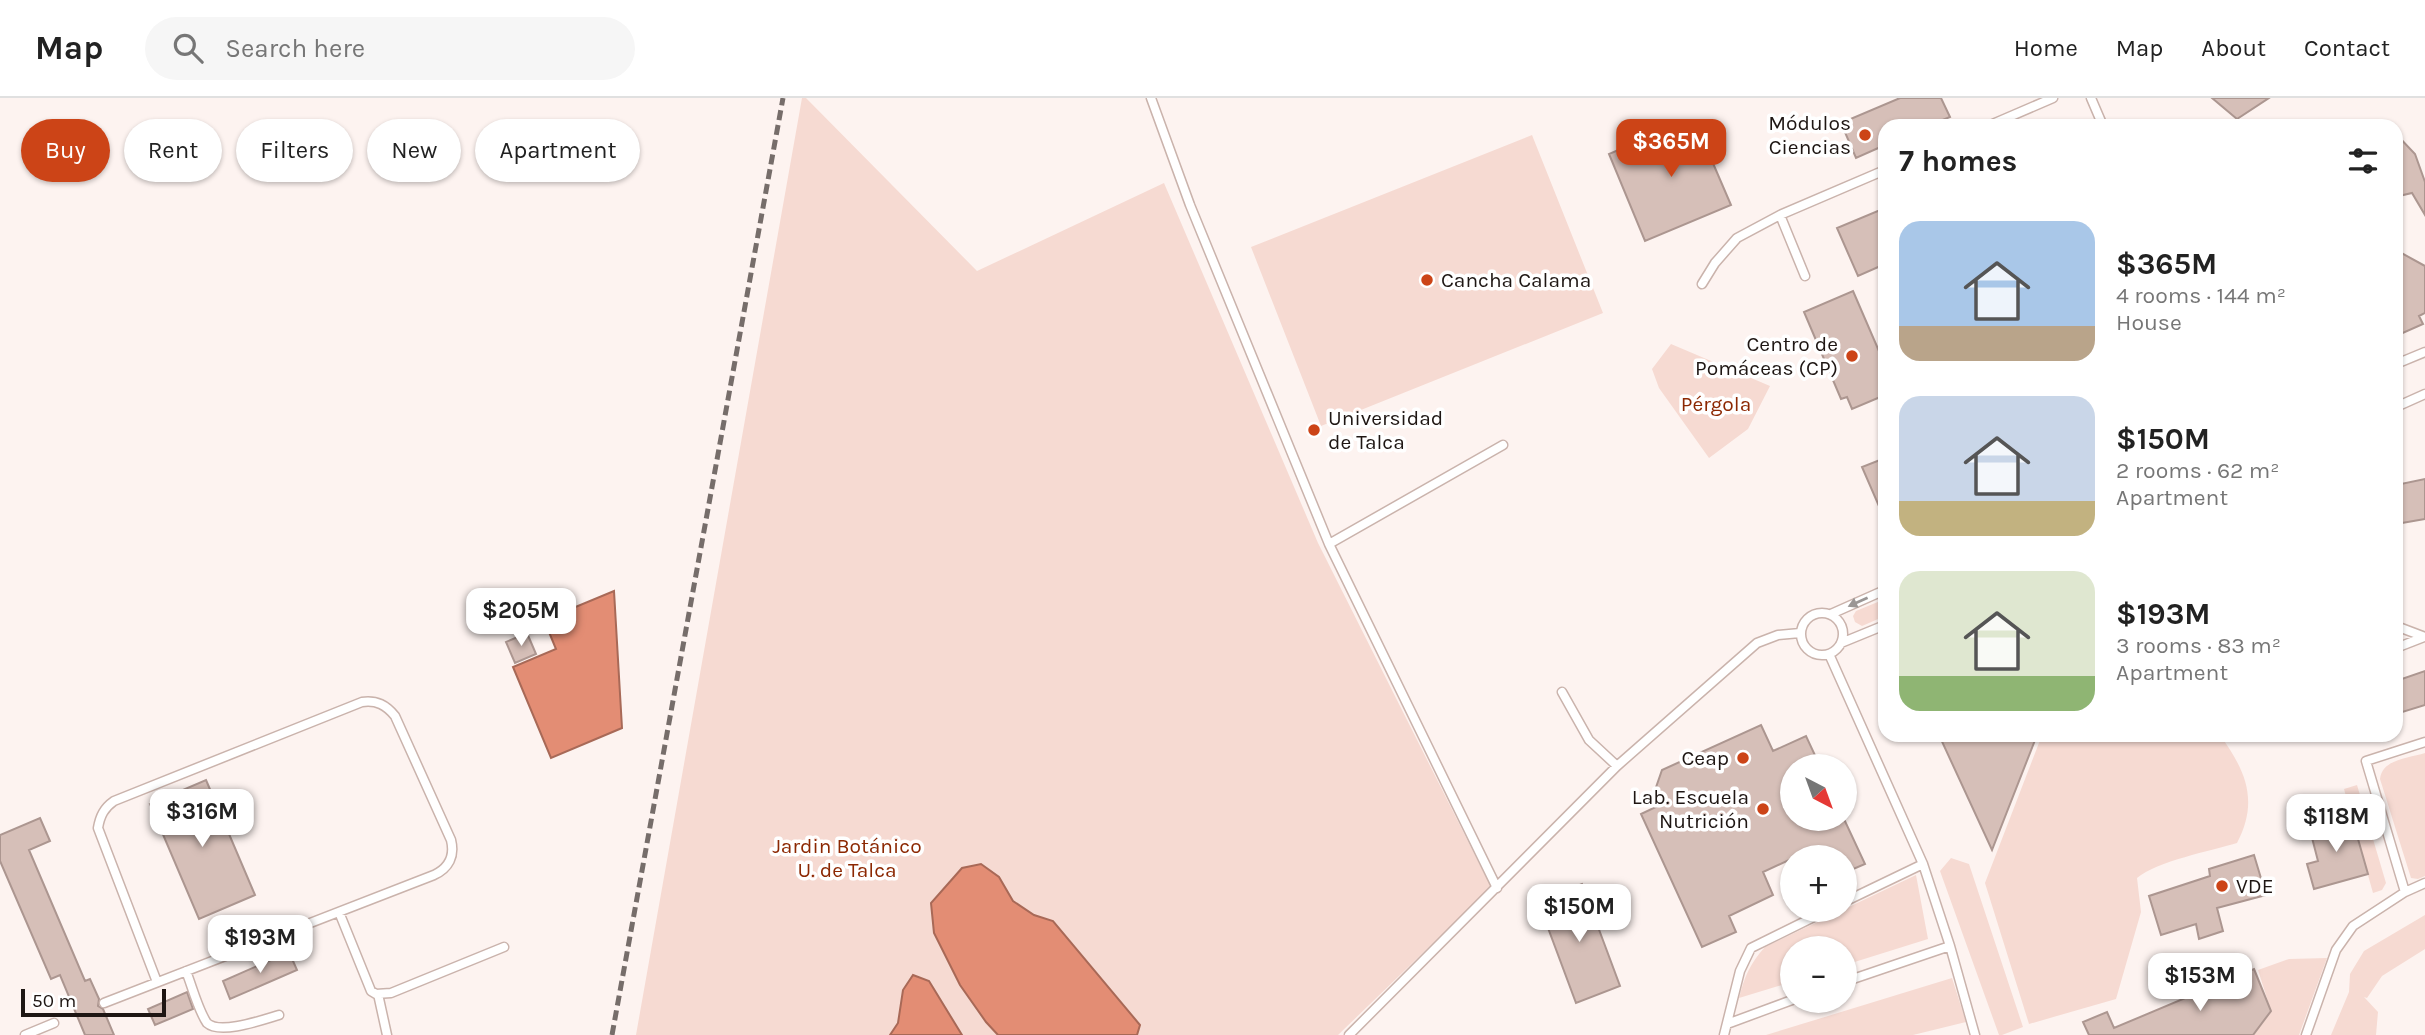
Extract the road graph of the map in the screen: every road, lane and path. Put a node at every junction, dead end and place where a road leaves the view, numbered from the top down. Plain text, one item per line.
1 (1151, 98) edge
2 (2053, 98) edge
3 (2091, 98) edge
4 (2004, 119) edge
5 (2100, 119) edge
6 (1878, 173) edge
7 (1780, 215) junction
8 (1805, 276) dead end
9 (1702, 284) dead end
10 (2425, 352) edge
11 (2403, 361) edge
12 (2425, 394) edge
13 (2403, 404) edge
14 (1503, 445) dead end
15 (1329, 544) junction
16 (1878, 593) edge
17 (1831, 614) junction
18 (1878, 628) edge
19 (2403, 628) edge
20 (1800, 633) junction
21 (2425, 637) edge
22 (1841, 643) junction
23 (2403, 645) edge
24 (1829, 654) junction
25 (1562, 692) dead end
26 (2425, 742) edge
27 (1617, 766) junction
28 (1923, 864) junction
29 (2425, 883) edge
30 (1497, 888) junction
31 (2405, 892) junction
32 (1857, 896) edge
33 (340, 912) junction
34 (1804, 922) edge
35 (1950, 946) junction
36 (504, 947) dead end
37 (186, 971) junction
38 (1857, 978) edge
39 (157, 982) junction
40 (378, 994) junction
41 (104, 1003) dead end
42 (1780, 1004) edge
43 (279, 1014) dead end
44 (54, 1023) dead end
45 (1727, 1024) junction
46 (25, 1035) edge
47 (387, 1035) edge
48 (1349, 1035) edge
49 (1724, 1035) edge
50 (1975, 1035) edge
51 (2306, 1035) edge

1 - 15 lane
2 - 4 lane
3 - 5 lane
6 - 7 lane
7 - 8 lane
7 - 9 lane
10 - 11 lane
12 - 13 lane
14 - 15 lane
15 - 30 lane
16 -> 17 lane
17 - 20 lane
17 - 22 lane
18 - 22 lane
19 - 21 lane
20 - 24 lane
20 - 27 lane
21 - 23 lane
22 - 24 lane
24 - 28 lane
25 - 27 lane
26 - 31 lane
27 - 30 lane
28 - 32 lane
28 - 35 lane
29 - 31 lane
30 - 48 lane
31 - 51 lane
33 - 37 lane
33 - 39 lane
33 - 40 lane
34 - 45 lane
35 - 38 lane
35 - 50 lane
36 - 40 lane
37 - 39 lane
37 - 43 lane
39 - 41 lane
40 - 47 lane
42 - 45 lane
44 - 46 lane
45 - 49 lane

